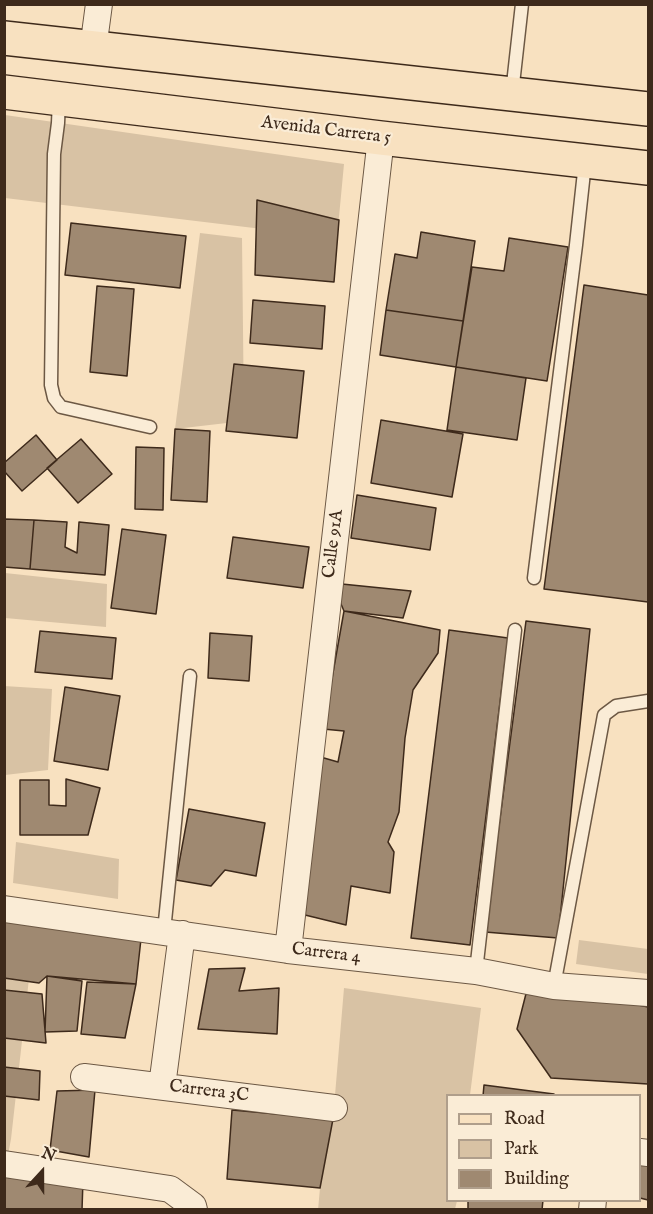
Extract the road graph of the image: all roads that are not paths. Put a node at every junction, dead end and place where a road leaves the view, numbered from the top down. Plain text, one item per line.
1 (99, 4) edge
2 (522, 4) edge
3 (4, 38) edge
4 (93, 49) junction
5 (4, 92) edge
6 (512, 94) junction
7 (60, 99) junction
8 (648, 110) edge
9 (381, 138) junction
10 (585, 162) junction
11 (648, 168) edge
12 (150, 427) dead end
13 (534, 579) dead end
14 (515, 630) dead end
15 (190, 676) dead end
16 (648, 701) edge
17 (4, 909) edge
18 (173, 933) junction
19 (288, 950) junction
20 (476, 971) junction
21 (554, 986) junction
22 (648, 993) edge
23 (84, 1077) dead end
24 (162, 1086) junction
25 (334, 1108) dead end
26 (4, 1164) edge
27 (194, 1209) edge

1 - 4 street
2 - 6 lane
3 - 4 main road
4 - 6 main road
5 - 7 main road, Avenida Carrera 5
6 - 8 main road
7 - 9 main road, Avenida Carrera 5
7 - 12 lane
9 - 10 main road, Avenida Carrera 5
9 - 19 street, Calle 91A
10 - 11 main road, Avenida Carrera 5
10 - 13 lane
14 - 20 lane
15 - 18 lane
16 - 21 lane
17 - 18 street, Carrera 4
18 - 19 street, Carrera 4
18 - 24 street
19 - 20 street, Carrera 4
20 - 21 street, Carrera 4
21 - 22 street, Carrera 4
23 - 24 street, Carrera 3C
24 - 25 street, Carrera 3C
26 - 27 street

